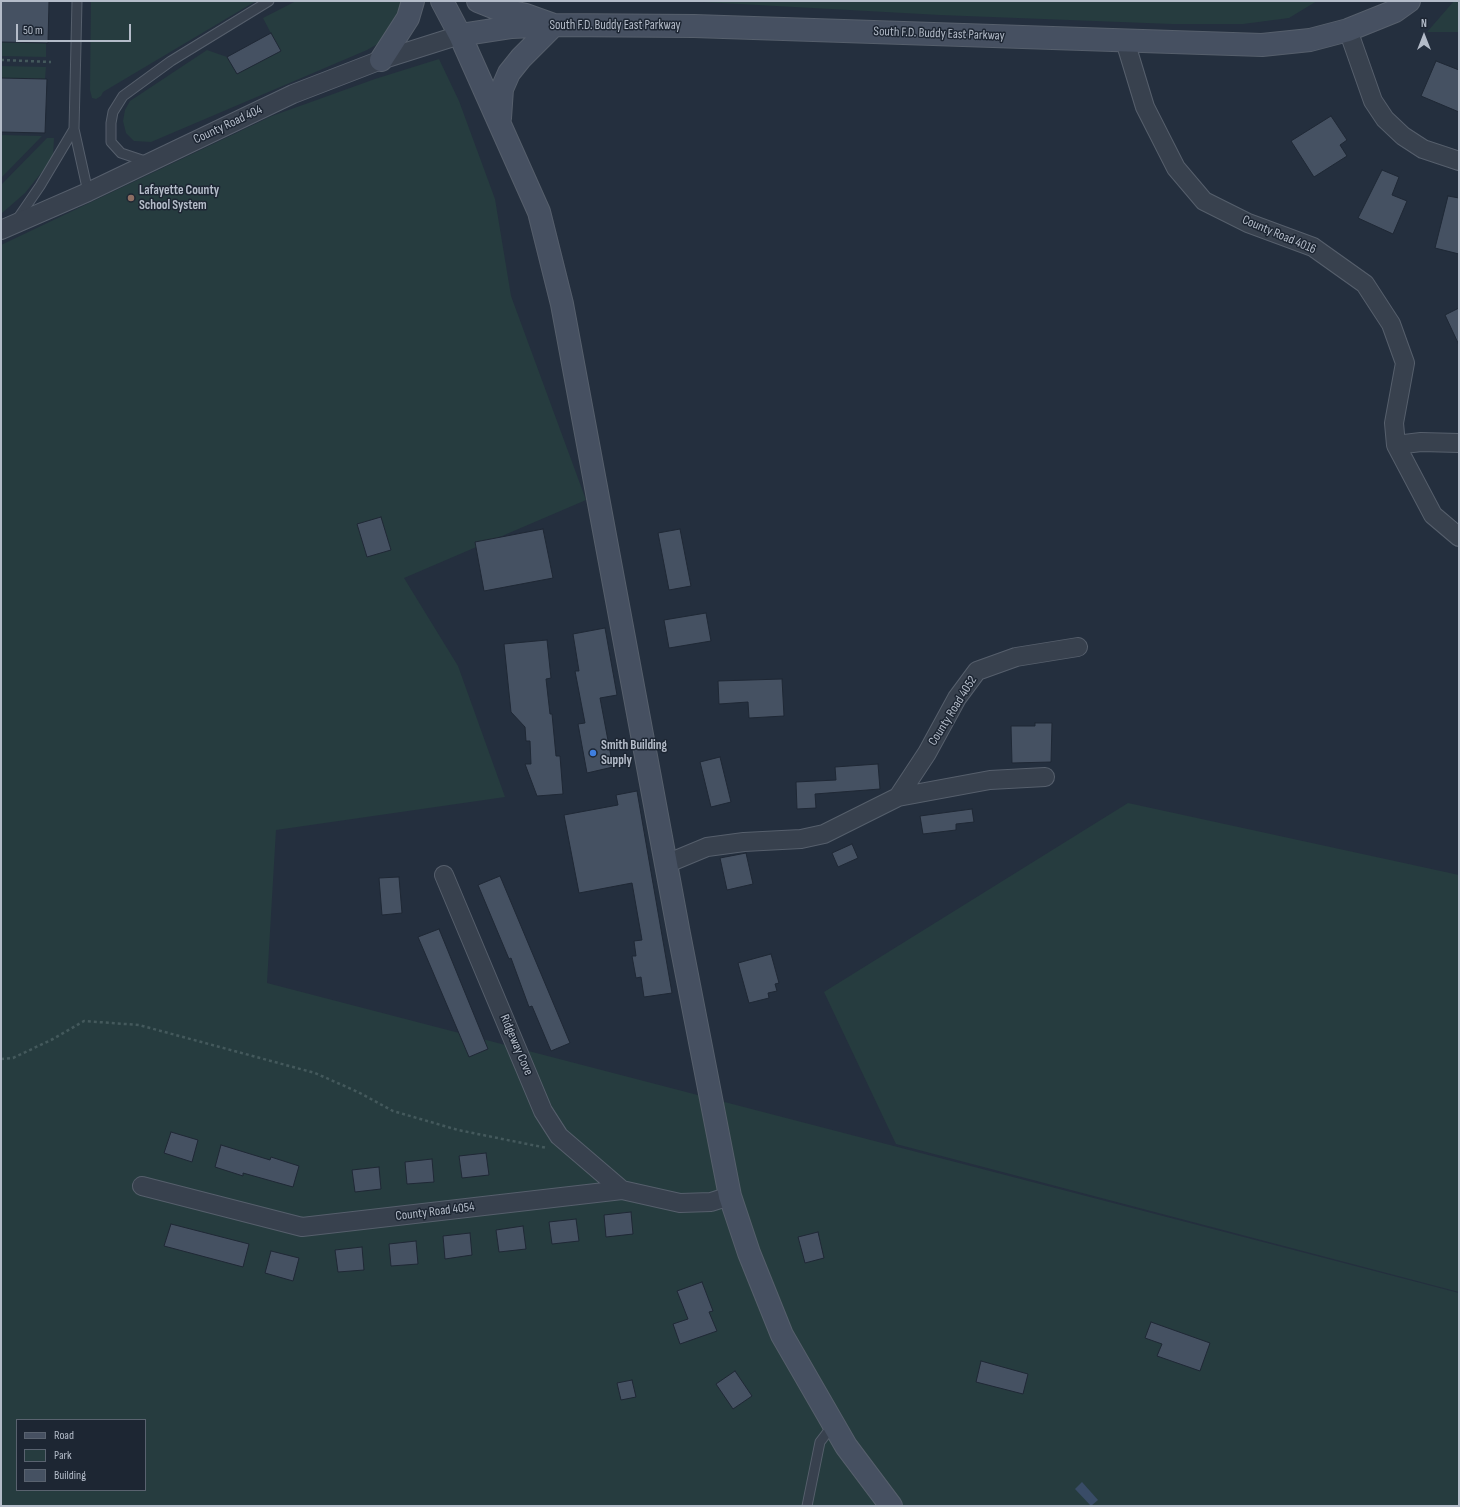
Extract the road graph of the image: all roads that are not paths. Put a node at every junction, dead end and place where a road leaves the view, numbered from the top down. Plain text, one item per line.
1 (77, 1) edge
2 (269, 1) edge
3 (413, 1) edge
4 (442, 1) edge
5 (478, 1) edge
6 (1409, 1) edge
7 (554, 25) junction
8 (1348, 30) junction
9 (460, 35) junction
10 (1125, 41) junction
11 (381, 60) junction
12 (500, 124) junction
13 (74, 129) junction
14 (1459, 161) edge
15 (150, 162) junction
16 (88, 192) junction
17 (7, 228) edge
18 (1459, 443) edge
19 (1396, 445) junction
20 (1459, 537) edge
21 (1078, 647) dead end
22 (1045, 777) dead end
23 (898, 798) junction
24 (666, 864) junction
25 (444, 875) dead end
26 (142, 1186) dead end
27 (622, 1190) junction
28 (730, 1196) junction
29 (834, 1425) junction
30 (807, 1506) edge
31 (891, 1506) edge

1 - 13 lane
2 - 15 lane
3 - 11 main road
4 - 9 main road
5 - 7 main road
6 - 8 main road, South F.D. Buddy East Parkway
7 - 9 main road, South F.D. Buddy East Parkway
7 - 10 main road, South F.D. Buddy East Parkway
7 - 12 main road
8 - 10 main road, South F.D. Buddy East Parkway
8 - 14 street
9 - 11 street, County Road 404
9 - 12 main road
10 - 19 street, County Road 4016
11 - 15 street, County Road 404
12 - 24 main road
13 - 16 lane
13 - 17 lane
15 - 16 street, County Road 404
16 - 17 street, County Road 404
18 - 19 street
19 - 20 street
21 - 23 street, County Road 4052
22 - 23 street
23 - 24 street
24 - 28 main road
25 - 27 street, Ridgeway Cove
26 - 27 street, County Road 4054
27 - 28 street, County Road 4054
28 - 29 main road
29 - 30 lane
29 - 31 main road

